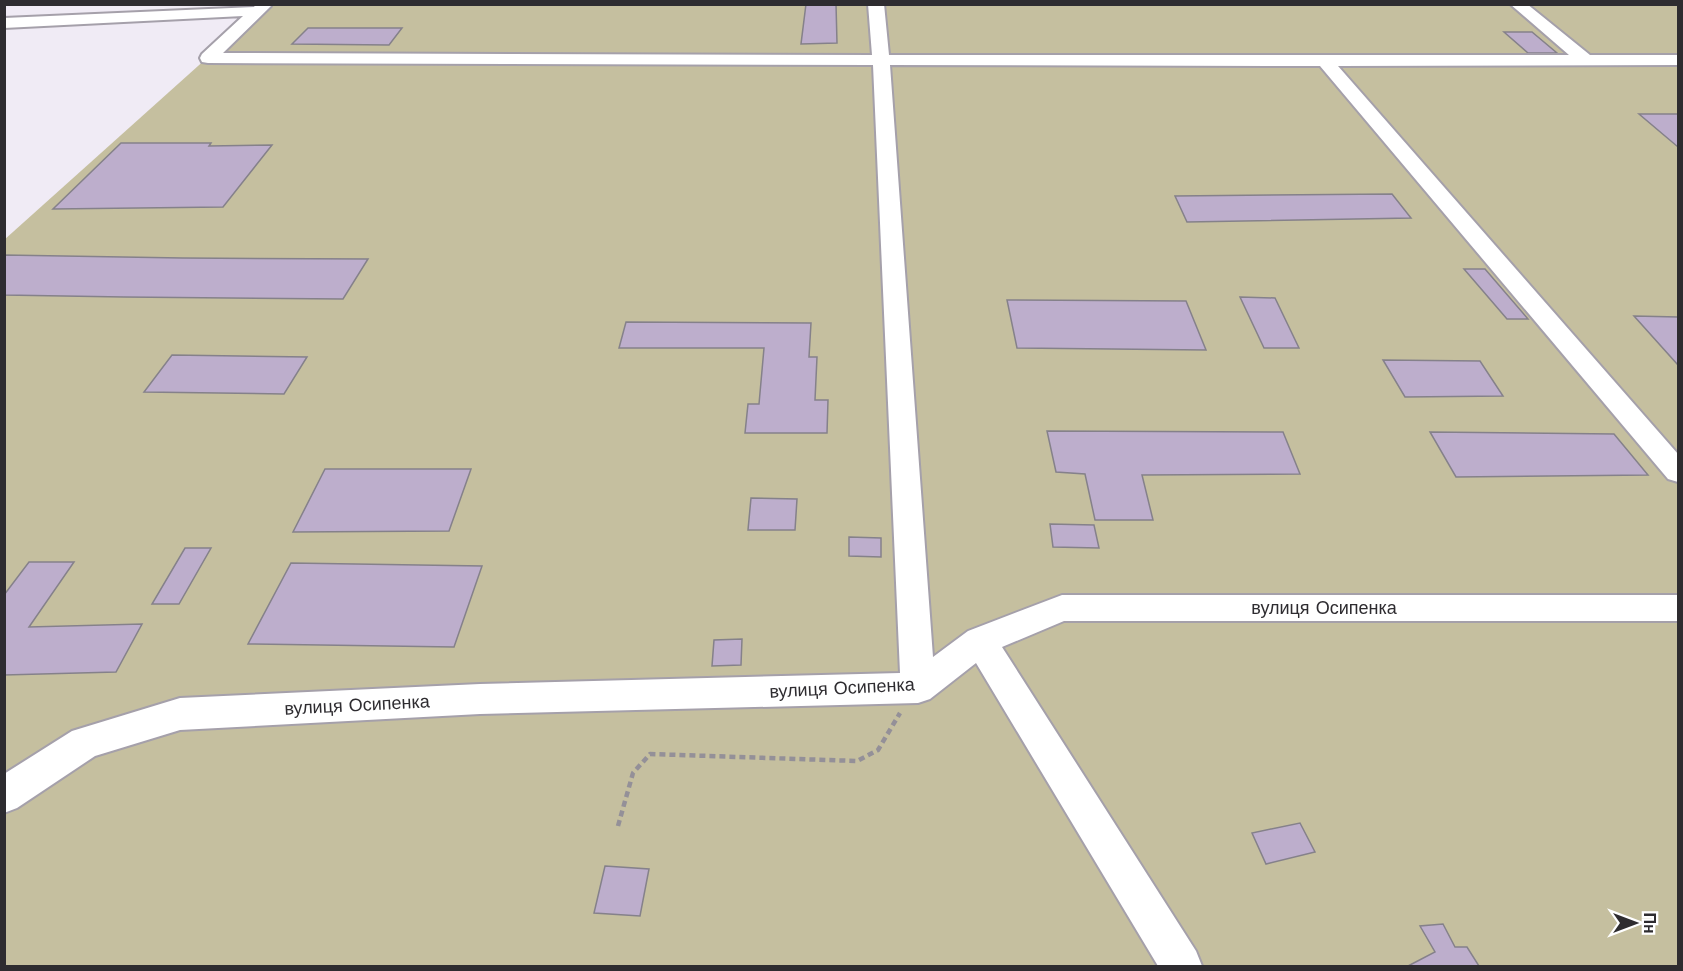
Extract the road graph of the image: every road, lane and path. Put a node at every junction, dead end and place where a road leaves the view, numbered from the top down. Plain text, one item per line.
1 (876, 4) edge
2 (1517, 4) edge
3 (260, 8) edge
4 (6, 16) edge
5 (1584, 59) junction
6 (1678, 60) edge
7 (881, 61) junction
8 (1325, 61) junction
9 (1678, 472) edge
10 (1678, 608) edge
11 (980, 641) junction
12 (918, 688) junction
13 (4, 795) edge
14 (618, 826) dead end
15 (1180, 966) edge

1 - 7 street
2 - 5 street
3 - 4 street
3 - 7 street
5 - 6 street
5 - 8 street
7 - 8 street
7 - 12 street
8 - 9 street
10 - 11 street, вулиця Осипенка
11 - 12 street, вулиця Осипенка
11 - 15 street
12 - 13 street, вулиця Осипенка
12 - 14 path

